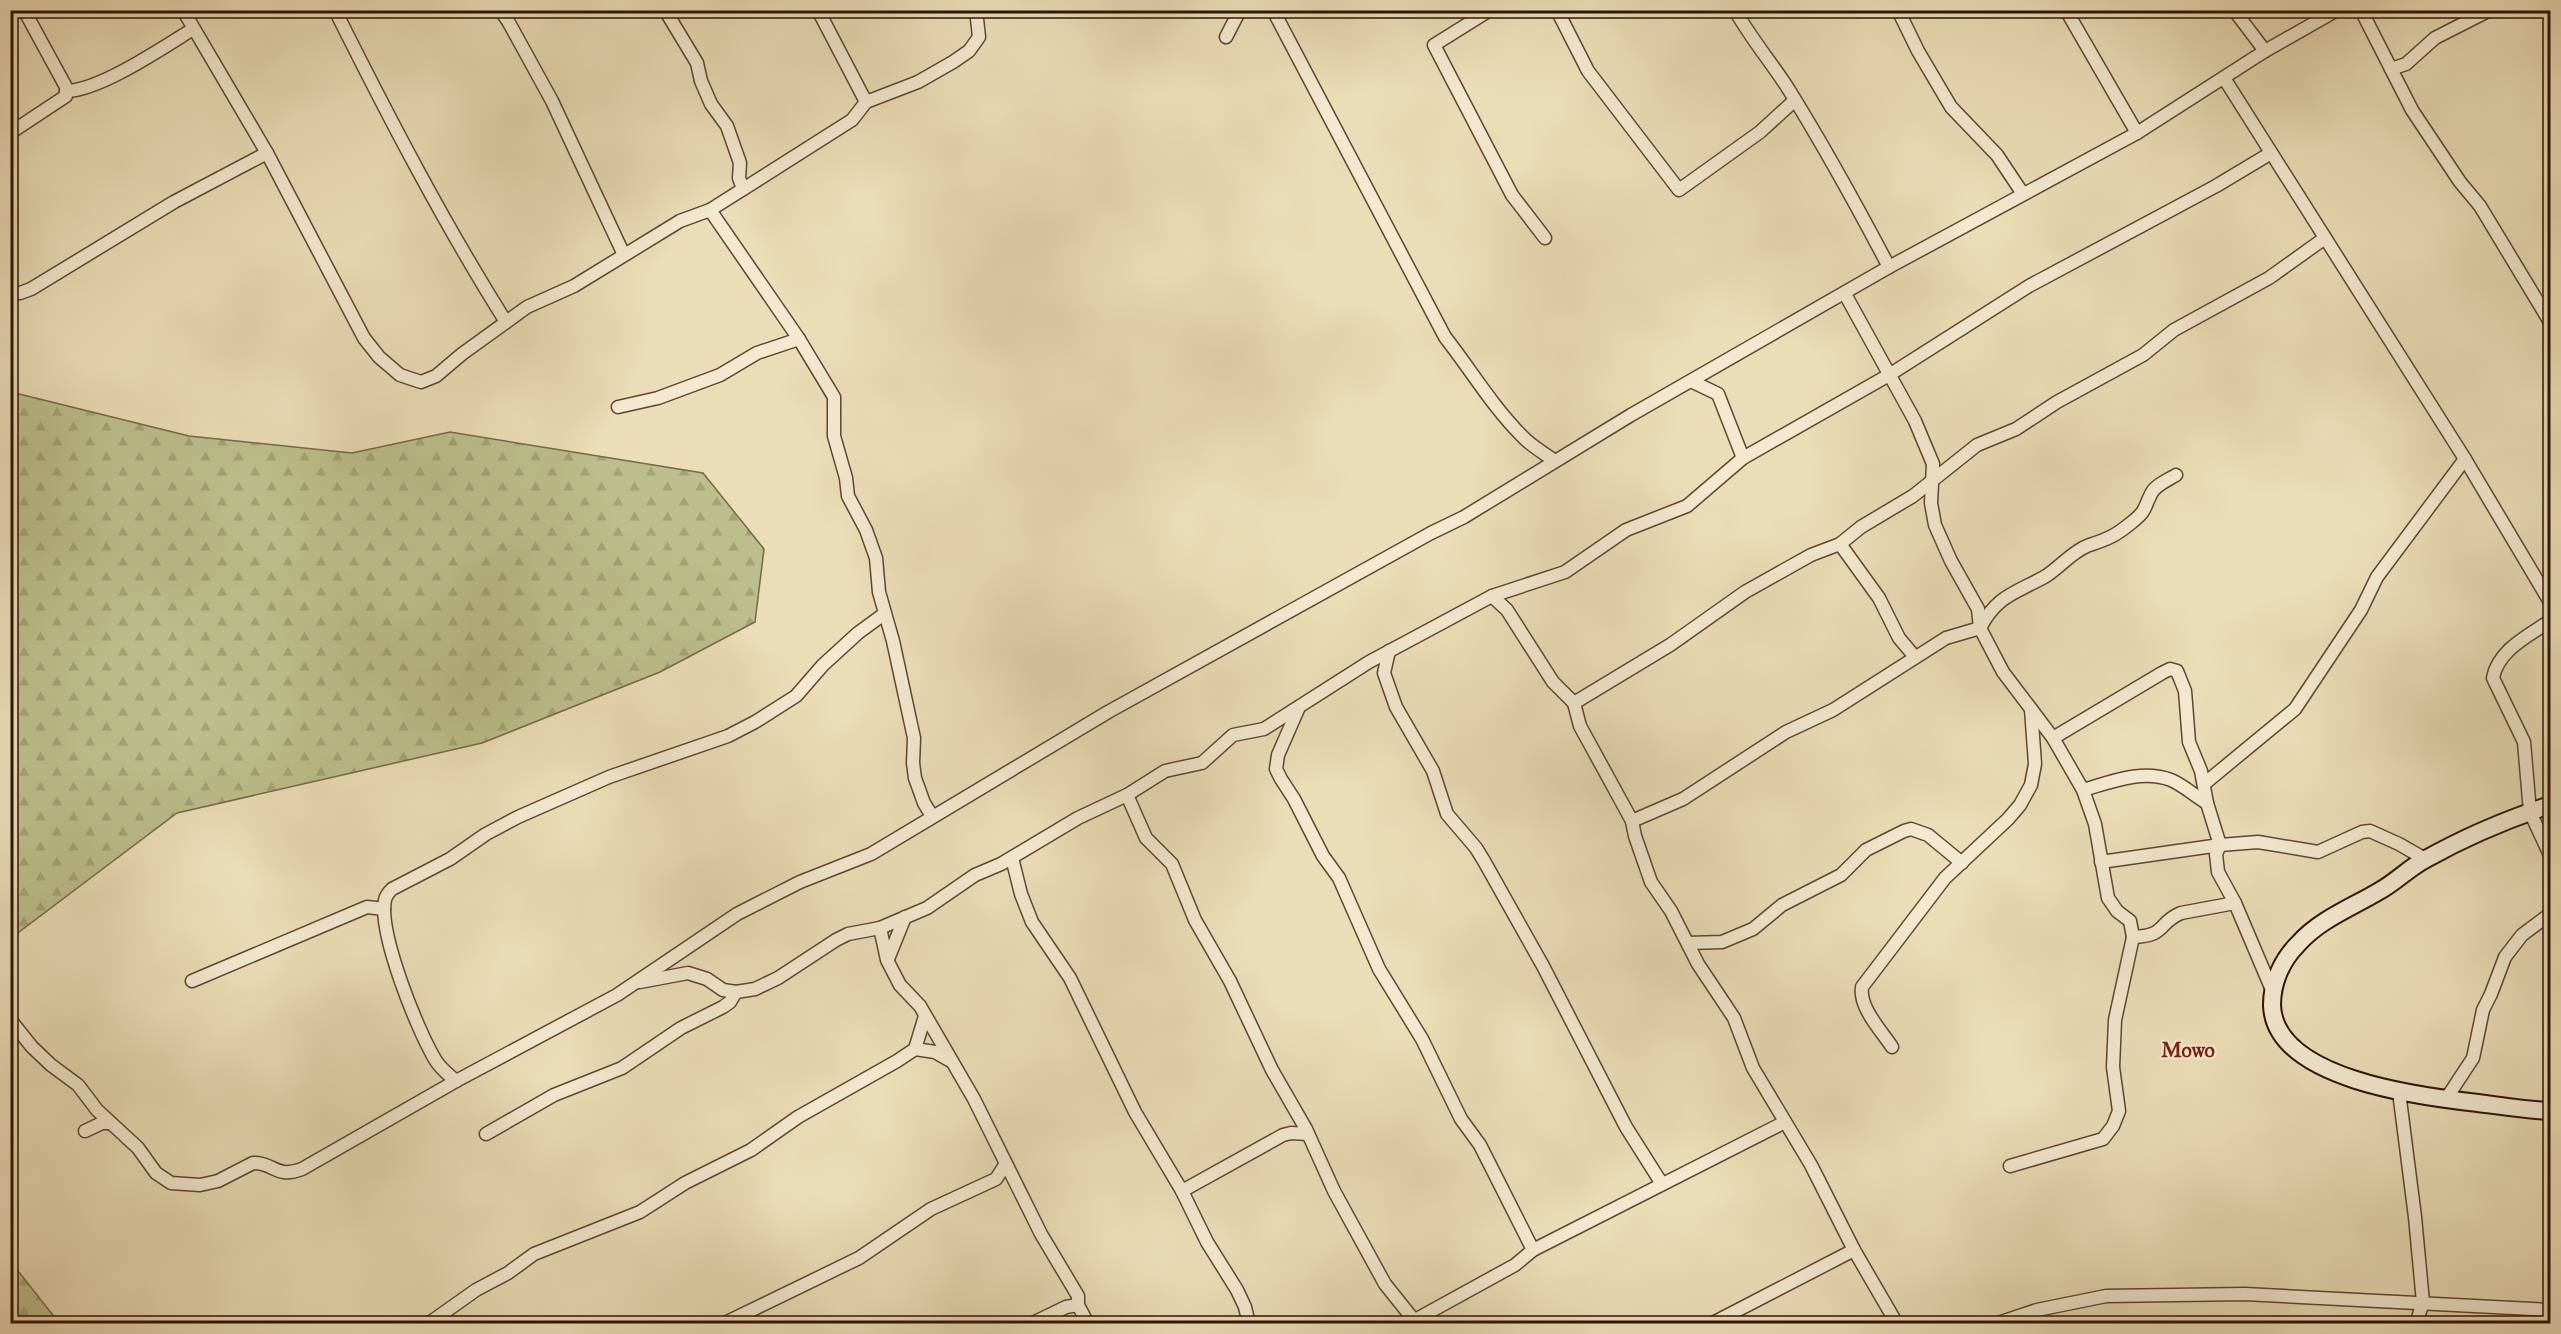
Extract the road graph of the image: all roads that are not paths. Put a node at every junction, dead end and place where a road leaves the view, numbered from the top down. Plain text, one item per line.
1 (24, 10) edge
2 (183, 10) edge
3 (335, 10) edge
4 (500, 10) edge
5 (665, 10) edge
6 (818, 10) edge
7 (976, 10) edge
8 (1240, 10) edge
9 (1274, 10) edge
10 (1490, 10) edge
11 (1557, 10) edge
12 (1735, 10) edge
13 (1898, 10) edge
14 (2066, 10) edge
15 (2234, 10) edge
16 (2337, 10) edge
17 (2361, 10) edge
18 (2490, 10) edge
19 (193, 29) junction
20 (1226, 37) dead end
21 (2265, 51) junction
22 (2391, 69) junction
23 (2224, 78) junction
24 (66, 91) junction
25 (1795, 100) junction
26 (866, 102) junction
27 (10, 133) edge
28 (2137, 133) junction
29 (267, 153) junction
30 (2271, 153) junction
31 (743, 189) junction
32 (2023, 194) junction
33 (710, 210) junction
34 (1545, 238) dead end
35 (2325, 238) junction
36 (624, 255) junction
37 (1889, 267) junction
38 (10, 293) edge
39 (1845, 294) junction
40 (506, 322) junction
41 (2550, 322) edge
42 (799, 339) junction
43 (1889, 375) junction
44 (1691, 381) junction
45 (618, 407) dead end
46 (1743, 458) junction
47 (2465, 459) junction
48 (1555, 461) junction
49 (2176, 475) dead end
50 (1933, 479) junction
51 (1840, 544) junction
52 (1508, 590) junction
53 (1492, 596) junction
54 (2550, 602) edge
55 (1507, 610) junction
56 (884, 614) junction
57 (2550, 621) edge
58 (1980, 628) junction
59 (1389, 651) junction
60 (1915, 657) junction
61 (1369, 662) junction
62 (1384, 673) junction
63 (1574, 703) junction
64 (1300, 705) junction
65 (2031, 709) junction
66 (2053, 738) junction
67 (2204, 784) junction
68 (2083, 790) junction
69 (1127, 795) junction
70 (2207, 803) junction
71 (2550, 805) edge
72 (2530, 812) junction
73 (932, 816) junction
74 (1632, 821) junction
75 (2220, 845) junction
76 (2550, 855) edge
77 (1012, 858) junction
78 (2425, 859) junction
79 (2101, 862) junction
80 (1962, 863) junction
81 (2235, 903) junction
82 (384, 909) junction
83 (2550, 914) edge
84 (905, 917) junction
85 (880, 928) junction
86 (2133, 937) junction
87 (1688, 943) junction
88 (1711, 944) junction
89 (887, 960) junction
90 (664, 964) junction
91 (1698, 964) junction
92 (666, 979) junction
93 (192, 981) dead end
94 (639, 982) junction
95 (2272, 990) junction
96 (736, 992) junction
97 (925, 1016) junction
98 (12, 1022) dead end
99 (1892, 1047) dead end
100 (915, 1049) junction
101 (950, 1061) junction
102 (456, 1081) junction
103 (2399, 1092) junction
104 (2446, 1099) junction
105 (2550, 1111) edge
106 (110, 1122) junction
107 (1785, 1122) junction
108 (85, 1131) dead end
109 (486, 1134) dead end
110 (1308, 1134) junction
111 (1005, 1164) junction
112 (2010, 1166) dead end
113 (996, 1179) junction
114 (1014, 1184) junction
115 (1662, 1184) junction
116 (1182, 1191) junction
117 (1533, 1250) junction
118 (1854, 1250) junction
119 (2423, 1302) junction
120 (1078, 1305) junction
121 (2550, 1310) edge
122 (1416, 1322) edge
123 (428, 1323) edge
124 (723, 1323) edge
125 (1031, 1323) edge
126 (1088, 1323) edge
127 (1249, 1323) edge
128 (1711, 1323) edge
129 (1897, 1323) edge
130 (1995, 1323) edge
131 (2416, 1323) edge

1 - 24 street
2 - 19 street
3 - 40 street
4 - 36 street
5 - 31 street
6 - 26 street
7 - 26 street
8 - 20 street
9 - 48 street
10 - 34 street
11 - 25 street
12 - 25 street
13 - 32 street
14 - 28 street
15 - 21 street
16 - 21 street
17 - 22 street
18 - 22 street
19 - 24 street
19 - 29 street
21 - 23 street
22 - 41 street
23 - 28 street
23 - 30 street
24 - 27 street
25 - 37 street
26 - 31 street
28 - 32 street
29 - 38 street
29 - 40 street
30 - 35 street
30 - 43 street
31 - 33 street
32 - 37 street
33 - 36 street
33 - 42 street
35 - 47 street
35 - 50 street
36 - 40 street
37 - 39 street
39 - 43 street
39 - 44 street
42 - 45 street
42 - 56 street
43 - 46 street
43 - 50 street
44 - 46 street
44 - 48 street
46 - 52 street
47 - 54 street
47 - 67 street
48 - 73 street
49 - 58 street
50 - 51 street
50 - 58 street
51 - 60 street
51 - 63 street
52 - 53 street
52 - 55 street
53 - 55 street
53 - 59 street
55 - 63 street
56 - 73 street
56 - 82 street
57 - 72 street
58 - 60 street
58 - 65 street
59 - 61 street
59 - 62 street
60 - 74 street
61 - 62 street
61 - 64 street
62 - 115 street
63 - 74 street
64 - 69 street
64 - 117 street
65 - 66 street
65 - 80 street
66 - 67 street
66 - 68 street
67 - 70 street
68 - 70 street
68 - 79 street
69 - 77 street
69 - 110 street
70 - 75 street
71 - 72 street
72 - 76 street
72 - 78 street
73 - 90 street
74 - 87 street
75 - 78 street
75 - 79 street
75 - 81 street
77 - 84 street
77 - 116 street
78 - 95 street
79 - 86 street
80 - 88 street
80 - 99 street
81 - 86 street
81 - 95 street
82 - 93 street
82 - 102 street
83 - 104 street
84 - 85 street
84 - 89 street
85 - 89 street
85 - 96 street
86 - 112 street
87 - 88 street
87 - 91 street
88 - 91 street
89 - 97 street
90 - 92 street
90 - 94 street
91 - 107 street
92 - 94 street
92 - 96 street
94 - 102 street
95 - 103 street
96 - 109 street
97 - 100 street
97 - 101 street
98 - 106 street
100 - 101 street
100 - 123 street
101 - 111 street
102 - 106 street
103 - 104 street
103 - 119 street
104 - 105 street
106 - 108 street
107 - 115 street
107 - 118 street
110 - 116 street
110 - 122 street
111 - 113 street
111 - 114 street
113 - 114 street
113 - 124 street
114 - 120 street
115 - 117 street
116 - 127 street
117 - 122 street
118 - 128 street
118 - 129 street
119 - 121 street
119 - 130 street
119 - 131 street
120 - 125 street
120 - 126 street

